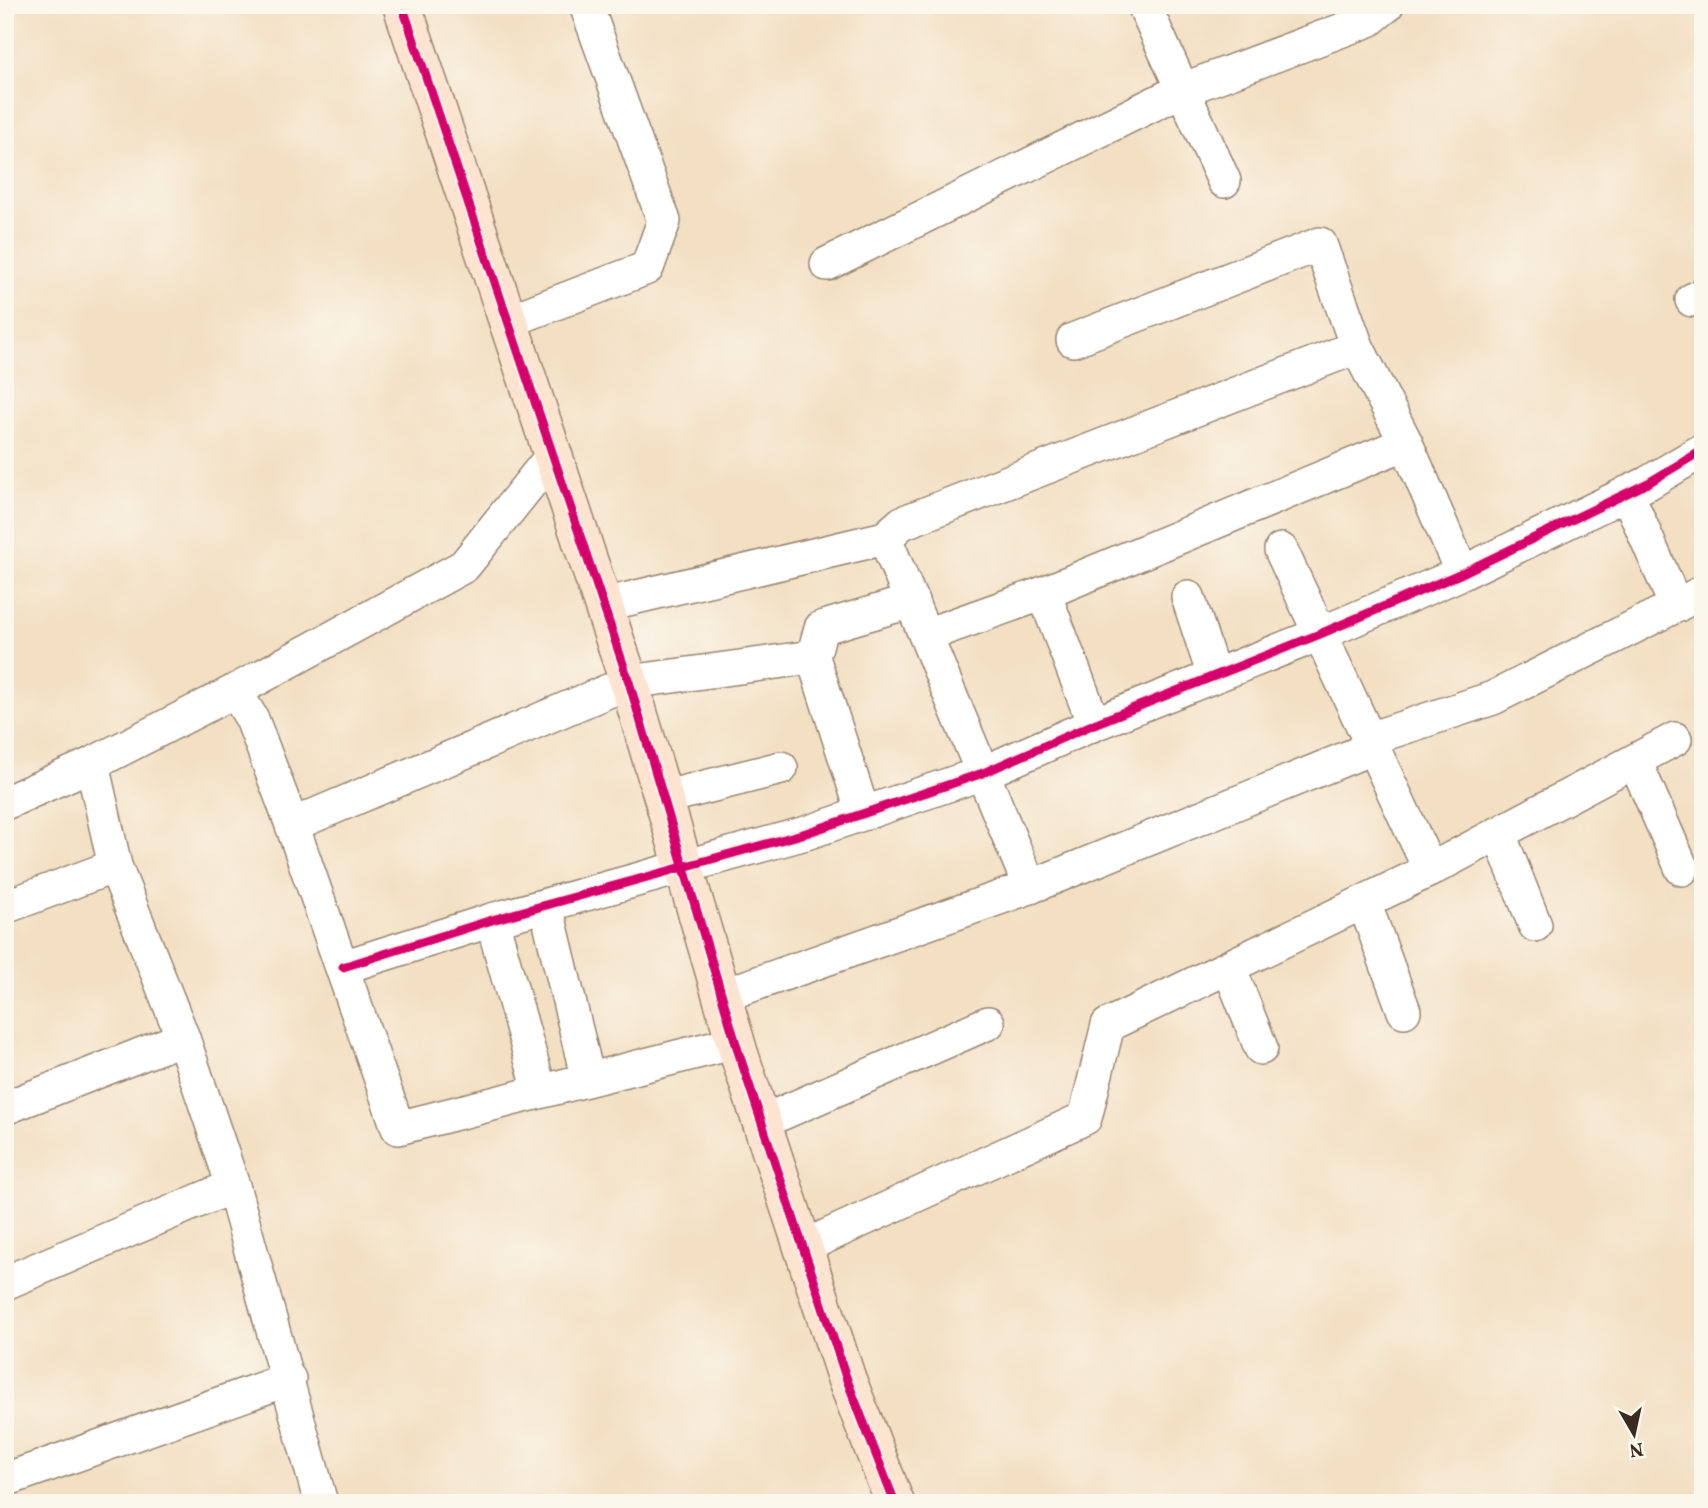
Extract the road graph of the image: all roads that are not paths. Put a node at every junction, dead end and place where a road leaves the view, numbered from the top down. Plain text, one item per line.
1 (402, 5) edge
2 (586, 5) edge
3 (1144, 5) edge
4 (1372, 10) edge
5 (1182, 90) junction
6 (1224, 181) dead end
7 (827, 264) dead end
8 (506, 322) junction
9 (1073, 340) dead end
10 (1357, 348) junction
11 (1406, 443) junction
12 (1703, 450) edge
13 (552, 456) junction
14 (1627, 493) junction
15 (885, 538) junction
16 (1280, 550) dead end
17 (1462, 573) junction
18 (1044, 593) junction
19 (1188, 597) dead end
20 (1689, 599) edge
21 (912, 601) junction
22 (603, 605) junction
23 (1320, 634) junction
24 (926, 635) junction
25 (813, 656) junction
26 (1214, 676) junction
27 (629, 682) junction
28 (236, 691) junction
29 (1094, 724) junction
30 (1675, 739) dead end
31 (1370, 743) junction
32 (1635, 761) junction
33 (92, 764) junction
34 (781, 768) dead end
35 (983, 773) junction
36 (662, 798) junction
37 (5, 803) edge
38 (863, 813) junction
39 (292, 825) junction
40 (1499, 834) junction
41 (115, 866) junction
42 (683, 869) junction
43 (1682, 869) dead end
44 (1430, 870) junction
45 (1030, 887) junction
46 (1364, 902) junction
47 (547, 906) junction
48 (5, 907) edge
49 (492, 920) junction
50 (1535, 925) dead end
51 (343, 967) junction
52 (1229, 967) junction
53 (721, 996) junction
54 (1404, 1011) dead end
55 (988, 1023) dead end
56 (183, 1038) junction
57 (736, 1042) junction
58 (1261, 1048) dead end
59 (588, 1079) junction
60 (540, 1091) junction
61 (5, 1108) edge
62 (762, 1122) junction
63 (233, 1186) junction
64 (803, 1247) junction
65 (5, 1283) edge
66 (289, 1379) junction
67 (5, 1480) edge
68 (321, 1503) edge
69 (895, 1503) edge

1 - 8 street
2 - 8 street
3 - 5 street
4 - 5 street
5 - 6 street
5 - 7 street
8 - 13 street
9 - 10 street
10 - 11 street
10 - 15 street
11 - 17 street
11 - 18 street
12 - 14 street
13 - 22 street
13 - 28 street
14 - 17 street
14 - 20 street
15 - 21 street
15 - 22 street
16 - 23 street
17 - 23 street
18 - 24 street
18 - 29 street
19 - 26 street
20 - 31 street
21 - 24 street
21 - 25 street
22 - 27 street
23 - 26 street
23 - 31 street
24 - 35 street
25 - 27 street
25 - 38 street
26 - 29 street
27 - 36 street
27 - 39 street
28 - 33 street
28 - 39 street
29 - 35 street
30 - 32 street
31 - 44 street
31 - 45 street
32 - 40 street
32 - 43 street
33 - 37 street
33 - 41 street
34 - 36 street
35 - 38 street
35 - 45 street
36 - 42 street
38 - 42 street
39 - 51 street
40 - 44 street
40 - 50 street
41 - 48 street
41 - 56 street
42 - 47 street
42 - 53 street
44 - 46 street
45 - 53 street
46 - 52 street
46 - 54 street
47 - 49 street
47 - 59 street
49 - 51 street
49 - 60 street
51 - 60 street
52 - 58 street
52 - 64 street
53 - 57 street
55 - 62 street
56 - 61 street
56 - 63 street
57 - 59 street
57 - 62 street
59 - 60 street
62 - 64 street
63 - 65 street
63 - 66 street
64 - 69 street
66 - 67 street
66 - 68 street

